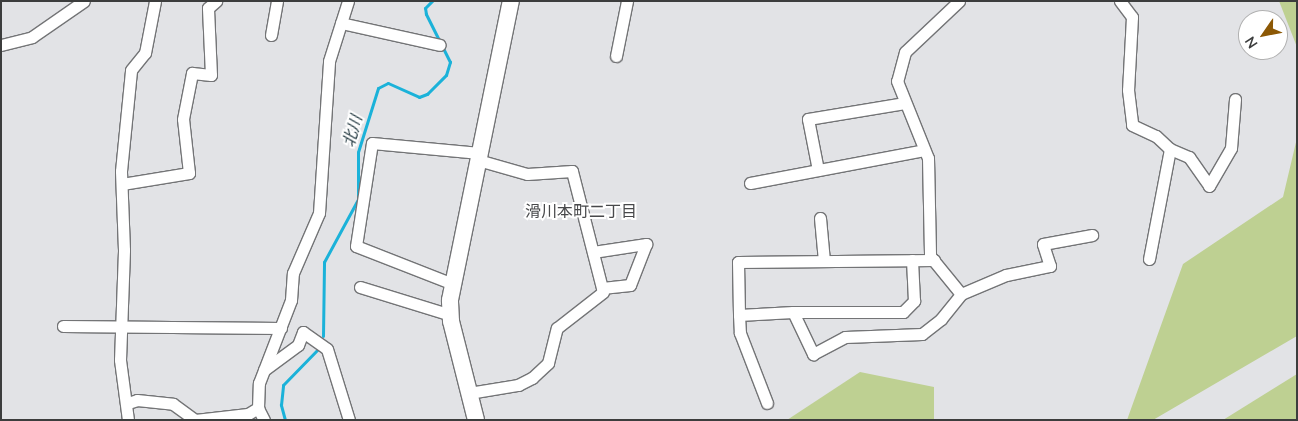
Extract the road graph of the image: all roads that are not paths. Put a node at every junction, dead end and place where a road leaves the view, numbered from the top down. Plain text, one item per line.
1 (84, 1) edge
2 (155, 1) edge
3 (216, 1) edge
4 (277, 1) edge
5 (348, 1) edge
6 (511, 1) edge
7 (627, 1) edge
8 (959, 1) edge
9 (1120, 1) edge
10 (341, 22) junction
11 (271, 36) dead end
12 (1, 45) edge
13 (440, 45) dead end
14 (616, 56) dead end
15 (1235, 99) dead end
16 (905, 103) junction
17 (1170, 149) junction
18 (920, 151) dead end
19 (479, 157) junction
20 (818, 170) junction
21 (750, 182) dead end
22 (122, 184) junction
23 (820, 218) dead end
24 (1092, 235) dead end
25 (593, 252) junction
26 (1149, 259) dead end
27 (912, 260) junction
28 (934, 260) junction
29 (824, 261) junction
30 (453, 284) junction
31 (360, 287) dead end
32 (602, 288) junction
33 (961, 294) junction
34 (793, 312) junction
35 (450, 315) junction
36 (739, 315) junction
37 (63, 326) dead end
38 (121, 326) junction
39 (281, 328) junction
40 (264, 370) junction
41 (469, 393) junction
42 (128, 403) junction
43 (766, 403) dead end
44 (258, 408) junction
45 (475, 419) edge
46 (128, 420) edge
47 (195, 420) edge
48 (264, 420) edge
49 (349, 420) edge

1 - 12 street
2 - 22 street
3 - 22 street
4 - 11 street
5 - 10 street
6 - 19 street
7 - 14 street
8 - 16 street
9 - 17 street
10 - 13 street
10 - 39 street
15 - 17 street
16 - 20 street
16 - 28 street
17 - 26 street
18 - 20 street
19 - 25 street
19 - 30 street
19 - 30 street
20 - 21 street
22 - 38 street
23 - 29 street
24 - 33 street
25 - 32 street
25 - 32 street
27 - 28 street
27 - 29 street
27 - 34 street
28 - 33 street
29 - 36 street
30 - 35 street
31 - 35 street
32 - 41 street
33 - 34 street
34 - 36 street
35 - 41 street
36 - 43 street
37 - 38 street
38 - 39 street
38 - 42 street
39 - 40 street
40 - 44 street
40 - 49 street
41 - 45 street
42 - 46 street
42 - 47 street
44 - 47 street
44 - 48 street

